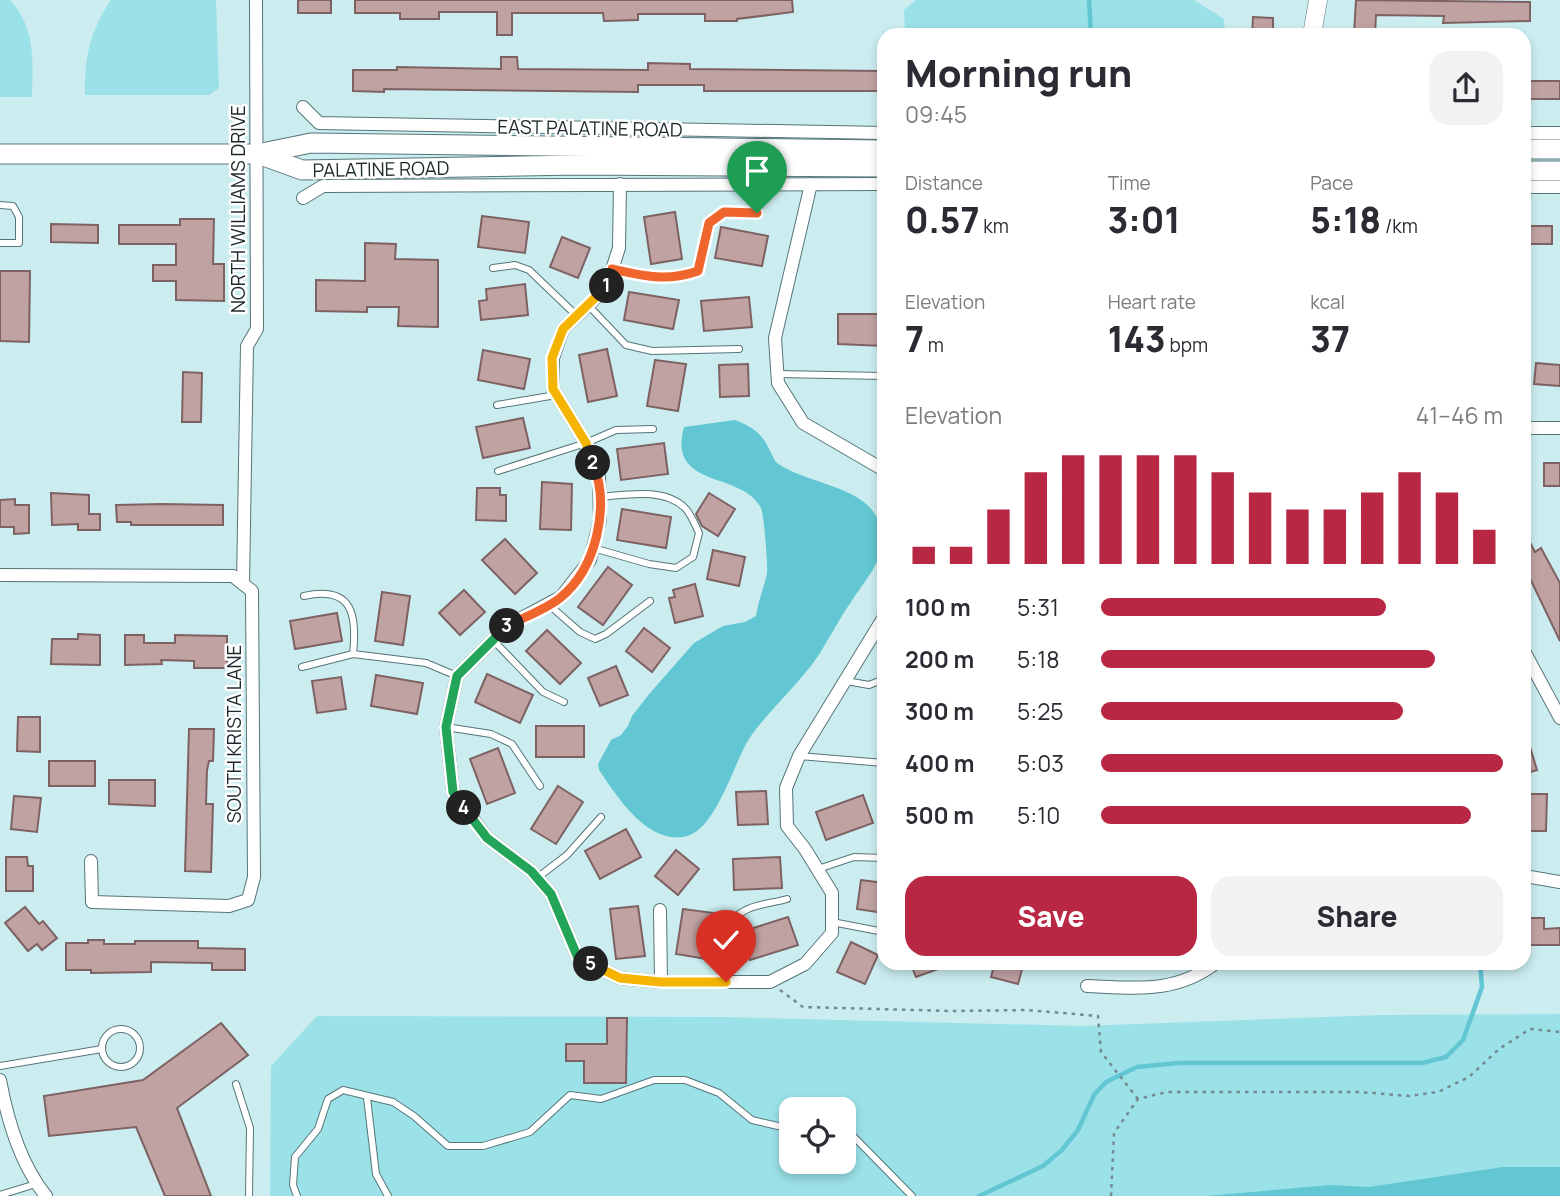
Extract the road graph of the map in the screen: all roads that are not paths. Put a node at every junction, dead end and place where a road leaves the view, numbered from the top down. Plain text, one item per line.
1 (256, 0) edge
2 (1318, 0) edge
3 (1313, 28) edge
4 (303, 107) dead end
5 (877, 133) edge
6 (1531, 133) edge
7 (1560, 133) edge
8 (1531, 149) edge
9 (1560, 149) edge
10 (877, 150) edge
11 (0, 154) edge
12 (257, 154) junction
13 (877, 167) edge
14 (1531, 171) edge
15 (1560, 171) edge
16 (620, 184) junction
17 (811, 184) junction
18 (877, 184) edge
19 (1531, 187) edge
20 (1560, 187) edge
21 (303, 198) dead end
22 (0, 205) edge
23 (757, 213) dead end
24 (0, 243) edge
25 (494, 268) dead end
26 (612, 269) junction
27 (588, 305) junction
28 (577, 316) junction
29 (739, 349) dead end
30 (777, 374) junction
31 (877, 376) edge
32 (556, 395) junction
33 (497, 405) dead end
34 (1531, 428) edge
35 (1560, 428) edge
36 (653, 429) dead end
37 (586, 443) junction
38 (877, 466) edge
39 (498, 471) dead end
40 (599, 497) junction
41 (593, 548) junction
42 (0, 575) edge
43 (238, 580) junction
44 (304, 596) dead end
45 (650, 601) dead end
46 (548, 604) junction
47 (877, 628) edge
48 (493, 640) junction
49 (353, 654) junction
50 (1531, 664) edge
51 (302, 667) dead end
52 (457, 676) junction
53 (845, 681) junction
54 (877, 682) edge
55 (564, 702) dead end
56 (1560, 718) edge
57 (446, 727) junction
58 (799, 756) junction
59 (877, 762) edge
60 (540, 786) dead end
61 (601, 817) dead end
62 (877, 858) edge
63 (91, 861) dead end
64 (817, 869) junction
65 (1531, 877) edge
66 (537, 878) junction
67 (1560, 882) edge
68 (787, 900) dead end
69 (660, 910) dead end
70 (832, 922) junction
71 (877, 931) edge
72 (1207, 970) edge
73 (661, 982) junction
74 (726, 982) junction
75 (1087, 986) dead end
76 (102, 1049) junction
77 (0, 1066) edge
78 (0, 1080) edge
79 (236, 1084) dead end
80 (2, 1098) edge
81 (367, 1098) junction
82 (779, 1126) edge
83 (856, 1139) edge
84 (36, 1184) junction
85 (0, 1195) edge
86 (46, 1196) edge
87 (249, 1196) edge
88 (297, 1196) edge
89 (388, 1196) edge
90 (912, 1196) edge

1 - 12 street, NORTH WILLIAMS DRIVE
2 - 3 street
4 - 5 street, EAST PALATINE ROAD
6 - 7 street
8 - 9 main road
10 - 12 main road, PALATINE ROAD
11 - 12 main road
12 - 13 main road, PALATINE ROAD
12 - 43 street, NORTH WILLIAMS DRIVE
14 - 15 main road
16 - 17 street, PALATINE ROAD
16 - 21 street, PALATINE ROAD
16 - 26 street
17 - 18 street, PALATINE ROAD
17 - 30 street
19 - 20 street
22 - 24 lane
23 - 26 lane
25 - 28 lane
26 - 27 street
27 - 28 street
27 - 29 lane
28 - 32 street
30 - 31 lane
30 - 38 street
32 - 33 lane
32 - 37 street
34 - 35 street
36 - 37 lane
37 - 39 lane
37 - 40 street
40 - 41 street
40 - 41 lane
41 - 46 street
42 - 43 street
43 - 63 street, SOUTH KRISTA LANE
44 - 49 lane
45 - 46 lane
46 - 48 street
47 - 53 street
48 - 52 street
48 - 55 lane
49 - 51 lane
49 - 52 lane
50 - 56 street
52 - 57 street
53 - 54 lane
53 - 58 street
57 - 60 lane
57 - 66 street
58 - 59 lane
58 - 64 street
61 - 66 lane
62 - 64 lane
64 - 70 street
65 - 67 street
66 - 73 street
68 - 74 lane
69 - 73 street
70 - 71 lane
70 - 74 street
72 - 75 street
73 - 74 street
76 - 76 lane
76 - 77 lane
78 - 80 street
79 - 87 lane
80 - 84 street
81 - 82 lane
81 - 88 lane
81 - 89 lane
83 - 90 lane
84 - 85 lane
84 - 86 street

